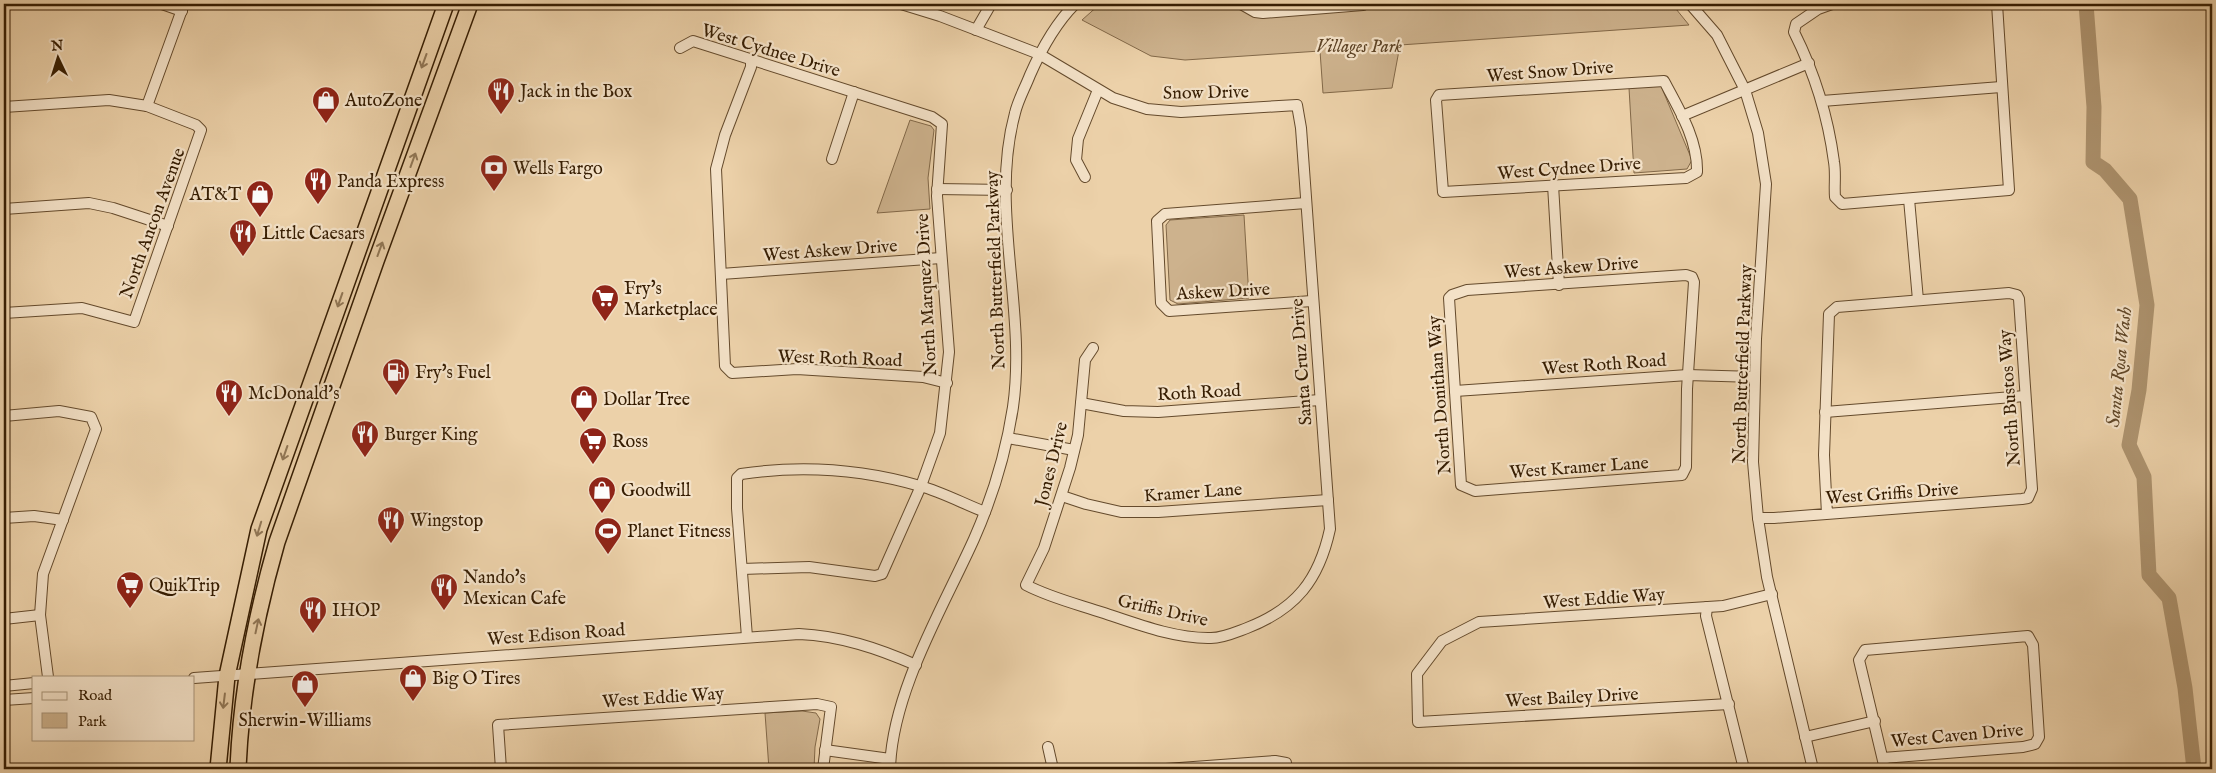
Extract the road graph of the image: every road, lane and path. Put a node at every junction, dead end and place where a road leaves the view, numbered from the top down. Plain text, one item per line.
1 (162, 4) edge
2 (470, 4) edge
3 (902, 4) edge
4 (991, 4) edge
5 (1075, 4) edge
6 (1241, 4) edge
7 (1690, 4) edge
8 (1832, 4) edge
9 (1997, 4) edge
10 (1364, 5) dead end
11 (1317, 6) edge
12 (183, 7) edge
13 (444, 10) edge
14 (976, 30) junction
15 (680, 48) dead end
16 (1039, 54) junction
17 (751, 59) junction
18 (1809, 63) junction
19 (444, 73) junction
20 (2001, 87) junction
21 (1098, 90) junction
22 (1745, 90) junction
23 (854, 92) junction
24 (1822, 101) junction
25 (1297, 105) joint
26 (147, 106) junction
27 (4, 107) edge
28 (1682, 116) junction
29 (942, 124) joint
30 (832, 159) dead end
31 (1085, 177) dead end
32 (1552, 185) junction
33 (937, 189) junction
34 (1006, 190) junction
35 (1443, 192) joint
36 (1908, 199) junction
37 (1306, 203) junction
38 (4, 209) edge
39 (168, 226) junction
40 (942, 258) junction
41 (721, 274) junction
42 (1559, 284) junction
43 (1452, 295) joint
44 (1918, 300) junction
45 (1312, 301) junction
46 (4, 314) edge
47 (1093, 348) dead end
48 (1688, 375) junction
49 (1755, 377) junction
50 (947, 383) junction
51 (1455, 391) junction
52 (2025, 396) junction
53 (1320, 400) junction
54 (1081, 403) junction
55 (1825, 412) junction
56 (4, 416) edge
57 (1008, 438) junction
58 (1074, 450) junction
59 (922, 486) junction
60 (1469, 490) joint
61 (1062, 496) junction
62 (2028, 498) joint
63 (1328, 500) junction
64 (985, 512) junction
65 (1827, 514) junction
66 (4, 518) edge
67 (1758, 518) junction
68 (63, 520) junction
69 (742, 569) junction
70 (1026, 585) joint
71 (1772, 594) junction
72 (1291, 605) joint
73 (1707, 607) junction
74 (40, 616) junction
75 (4, 619) edge
76 (747, 637) junction
77 (916, 665) junction
78 (248, 674) junction
79 (48, 676) edge
80 (227, 676) junction
81 (195, 678) edge
82 (32, 684) edge
83 (4, 686) edge
84 (32, 698) edge
85 (4, 700) edge
86 (1729, 704) junction
87 (1875, 721) junction
88 (1418, 722) joint
89 (1805, 737) junction
90 (1048, 747) dead end
91 (825, 750) junction
92 (1882, 758) junction
93 (890, 764) edge
94 (1286, 766) edge
95 (218, 769) edge
96 (238, 769) edge
97 (501, 769) edge
98 (822, 769) edge
99 (1053, 769) edge
100 (1166, 769) edge
101 (1744, 769) edge
102 (1813, 769) edge
103 (1885, 769) edge

1 - 12 street
2 - 19 highway
3 - 14 street
4 - 14 street
5 - 16 street, North Butterfield Parkway
6 - 11 street
7 - 22 street, North Butterfield Parkway
8 - 18 street
9 - 20 street
10 - 11 street
12 - 26 street
13 - 19 highway
13 -> 80 highway
14 - 16 street
15 - 17 street, West Cydnee Drive
16 - 21 street, Snow Drive
16 - 34 street, North Butterfield Parkway
17 - 23 street, West Cydnee Drive
17 - 41 street
18 - 22 street
18 - 24 street
78 -> 19 highway
20 - 24 street
20 - 36 street
21 - 25 street, Snow Drive
21 - 31 street
22 - 28 street
22 - 49 street, North Butterfield Parkway
23 - 29 street, West Cydnee Drive
23 - 30 street, West Cydnee Drive
24 - 36 street
25 - 37 street, Santa Cruz Drive
26 - 27 street
26 - 39 street, North Ancon Avenue
28 - 32 street, West Cydnee Drive
28 - 35 street, West Snow Drive
29 - 33 street, North Marquez Drive
32 - 35 street, West Cydnee Drive
32 - 42 street
33 - 34 street
33 - 40 street, North Marquez Drive
34 - 57 street, North Butterfield Parkway
36 - 44 street
37 - 45 street, Santa Cruz Drive
37 - 45 street, Askew Drive
38 - 39 street
39 - 46 street, North Ancon Avenue
40 - 41 street, West Askew Drive
40 - 50 street, North Marquez Drive
41 - 50 street, West Roth Road
42 - 43 street, West Askew Drive
42 - 48 street, West Askew Drive
43 - 51 street, North Donithan Way
44 - 52 street, North Bustos Way
44 - 55 street
45 - 53 street, Santa Cruz Drive
47 - 54 street, Jones Drive
48 - 49 street, West Roth Road
48 - 51 street, West Roth Road
48 - 60 street, West Kramer Lane
49 - 67 street, North Butterfield Parkway
50 - 59 street, North Marquez Drive
51 - 60 street, North Donithan Way
52 - 55 street
52 - 62 street, North Bustos Way
53 - 54 street, Roth Road
53 - 63 street, Santa Cruz Drive
54 - 58 street, Jones Drive
55 - 65 street
56 - 68 street
57 - 58 street
57 - 64 street, North Butterfield Parkway
58 - 61 street, Jones Drive
59 - 64 street
59 - 69 street, North Marquez Drive
59 - 69 street
61 - 63 street, Kramer Lane
61 - 70 street, Jones Drive
62 - 65 street, West Griffis Drive
63 - 72 street, Santa Cruz Drive
64 - 77 street, North Butterfield Parkway
65 - 67 street, West Griffis Drive
66 - 68 street
67 - 71 street, North Butterfield Parkway
68 - 74 street
69 - 76 street
70 - 72 street, Griffis Drive
71 - 73 street, West Eddie Way
71 - 89 street, North Butterfield Parkway
73 - 86 street
73 - 88 street, West Eddie Way
74 - 75 street
74 - 79 street
76 - 77 street, West Edison Road
76 - 78 street, West Edison Road
77 - 93 street, North Butterfield Parkway
78 - 80 street, West Edison Road
78 - 96 highway
80 - 81 street, West Edison Road
80 -> 95 highway
82 - 83 street
84 - 85 street
86 - 88 street, West Bailey Drive
86 - 101 street
87 - 89 street
87 - 92 street
87 - 92 street, West Caven Drive
89 - 102 street, North Butterfield Parkway
90 - 99 street
91 - 93 street
91 - 97 street, West Eddie Way
91 - 98 street
92 - 103 street
94 - 100 street

